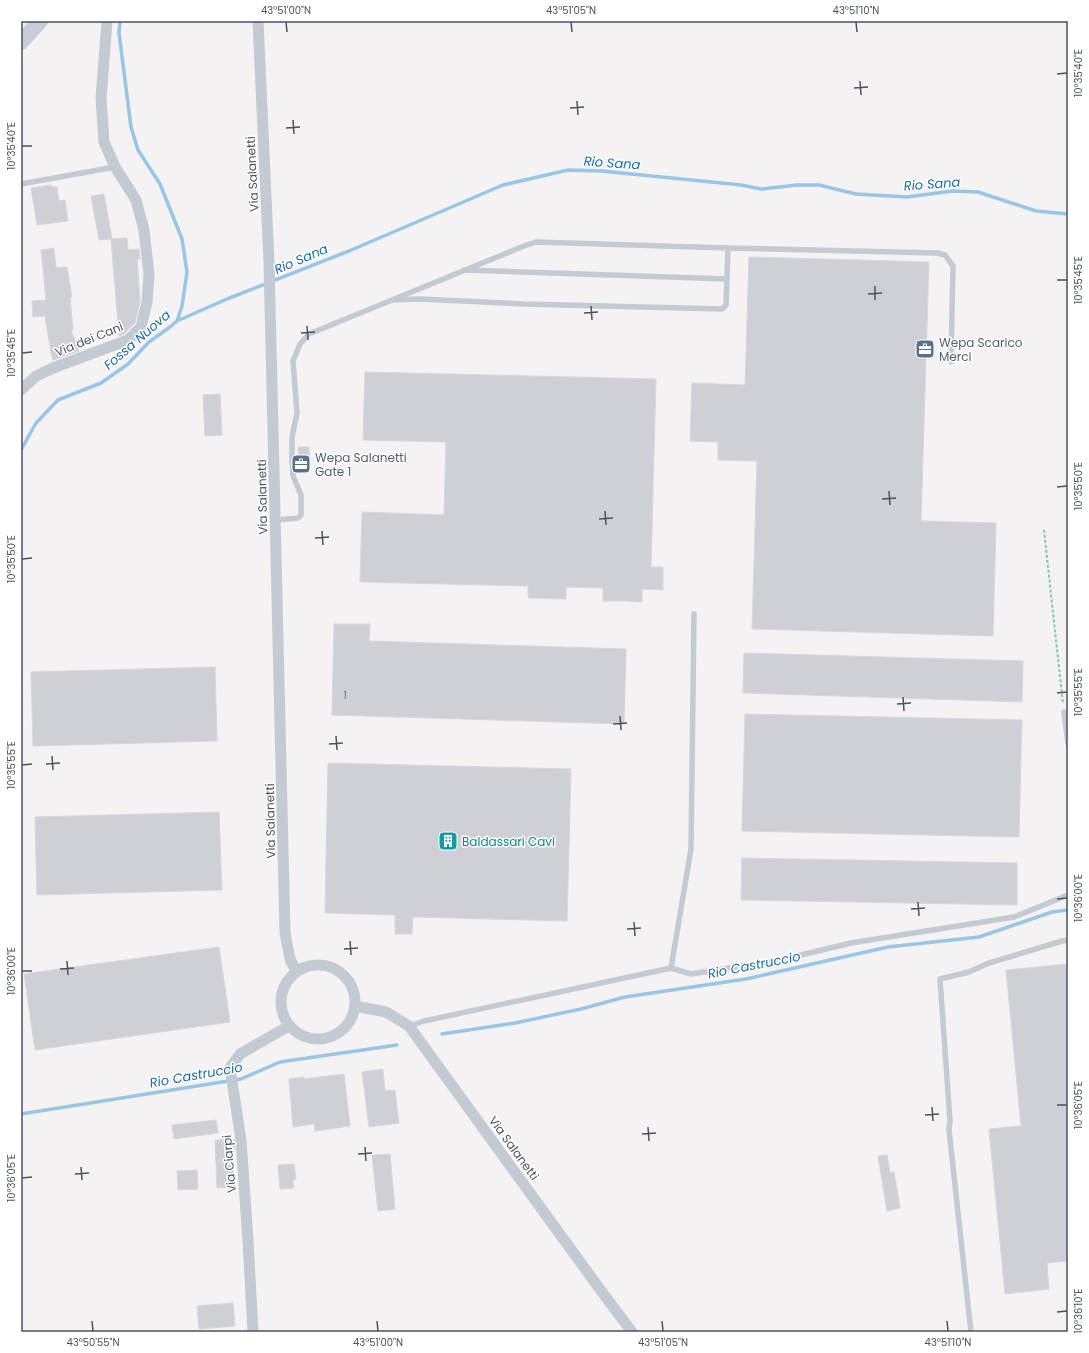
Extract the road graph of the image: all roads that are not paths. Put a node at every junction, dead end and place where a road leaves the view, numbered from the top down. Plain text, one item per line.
1 (40, 21) edge
2 (106, 21) edge
3 (258, 21) edge
4 (21, 42) edge
5 (115, 167) junction
6 (21, 184) edge
7 (728, 248) junction
8 (462, 270) junction
9 (727, 278) junction
10 (392, 300) junction
11 (951, 362) dead end
12 (21, 390) edge
13 (276, 520) junction
14 (694, 614) dead end
15 (1064, 712) road end
16 (1068, 744) edge
17 (1068, 895) edge
18 (1068, 940) edge
19 (671, 968) junction
20 (296, 971) junction
21 (356, 1006) junction
22 (289, 1026) junction
23 (408, 1026) junction
24 (253, 1332) edge
25 (632, 1332) edge
26 (971, 1332) edge

1 - 4 main road
2 - 5 street, Via dei Cani
3 - 13 street, Via Salanetti
5 - 6 lane
5 - 12 street, Via dei Cani
7 - 8 lane
7 - 9 lane
7 - 11 lane
8 - 9 lane
8 - 10 lane
9 - 10 lane
10 - 13 lane
13 - 20 street, Via Salanetti
14 - 19 lane
15 - 16 lane
17 - 19 lane
18 - 26 lane
19 - 23 lane
20 - 21 street
20 - 22 street
21 - 22 street
21 - 23 street, Via Salanetti
22 - 24 street, Via Ciarpi
23 - 25 street, Via Salanetti

